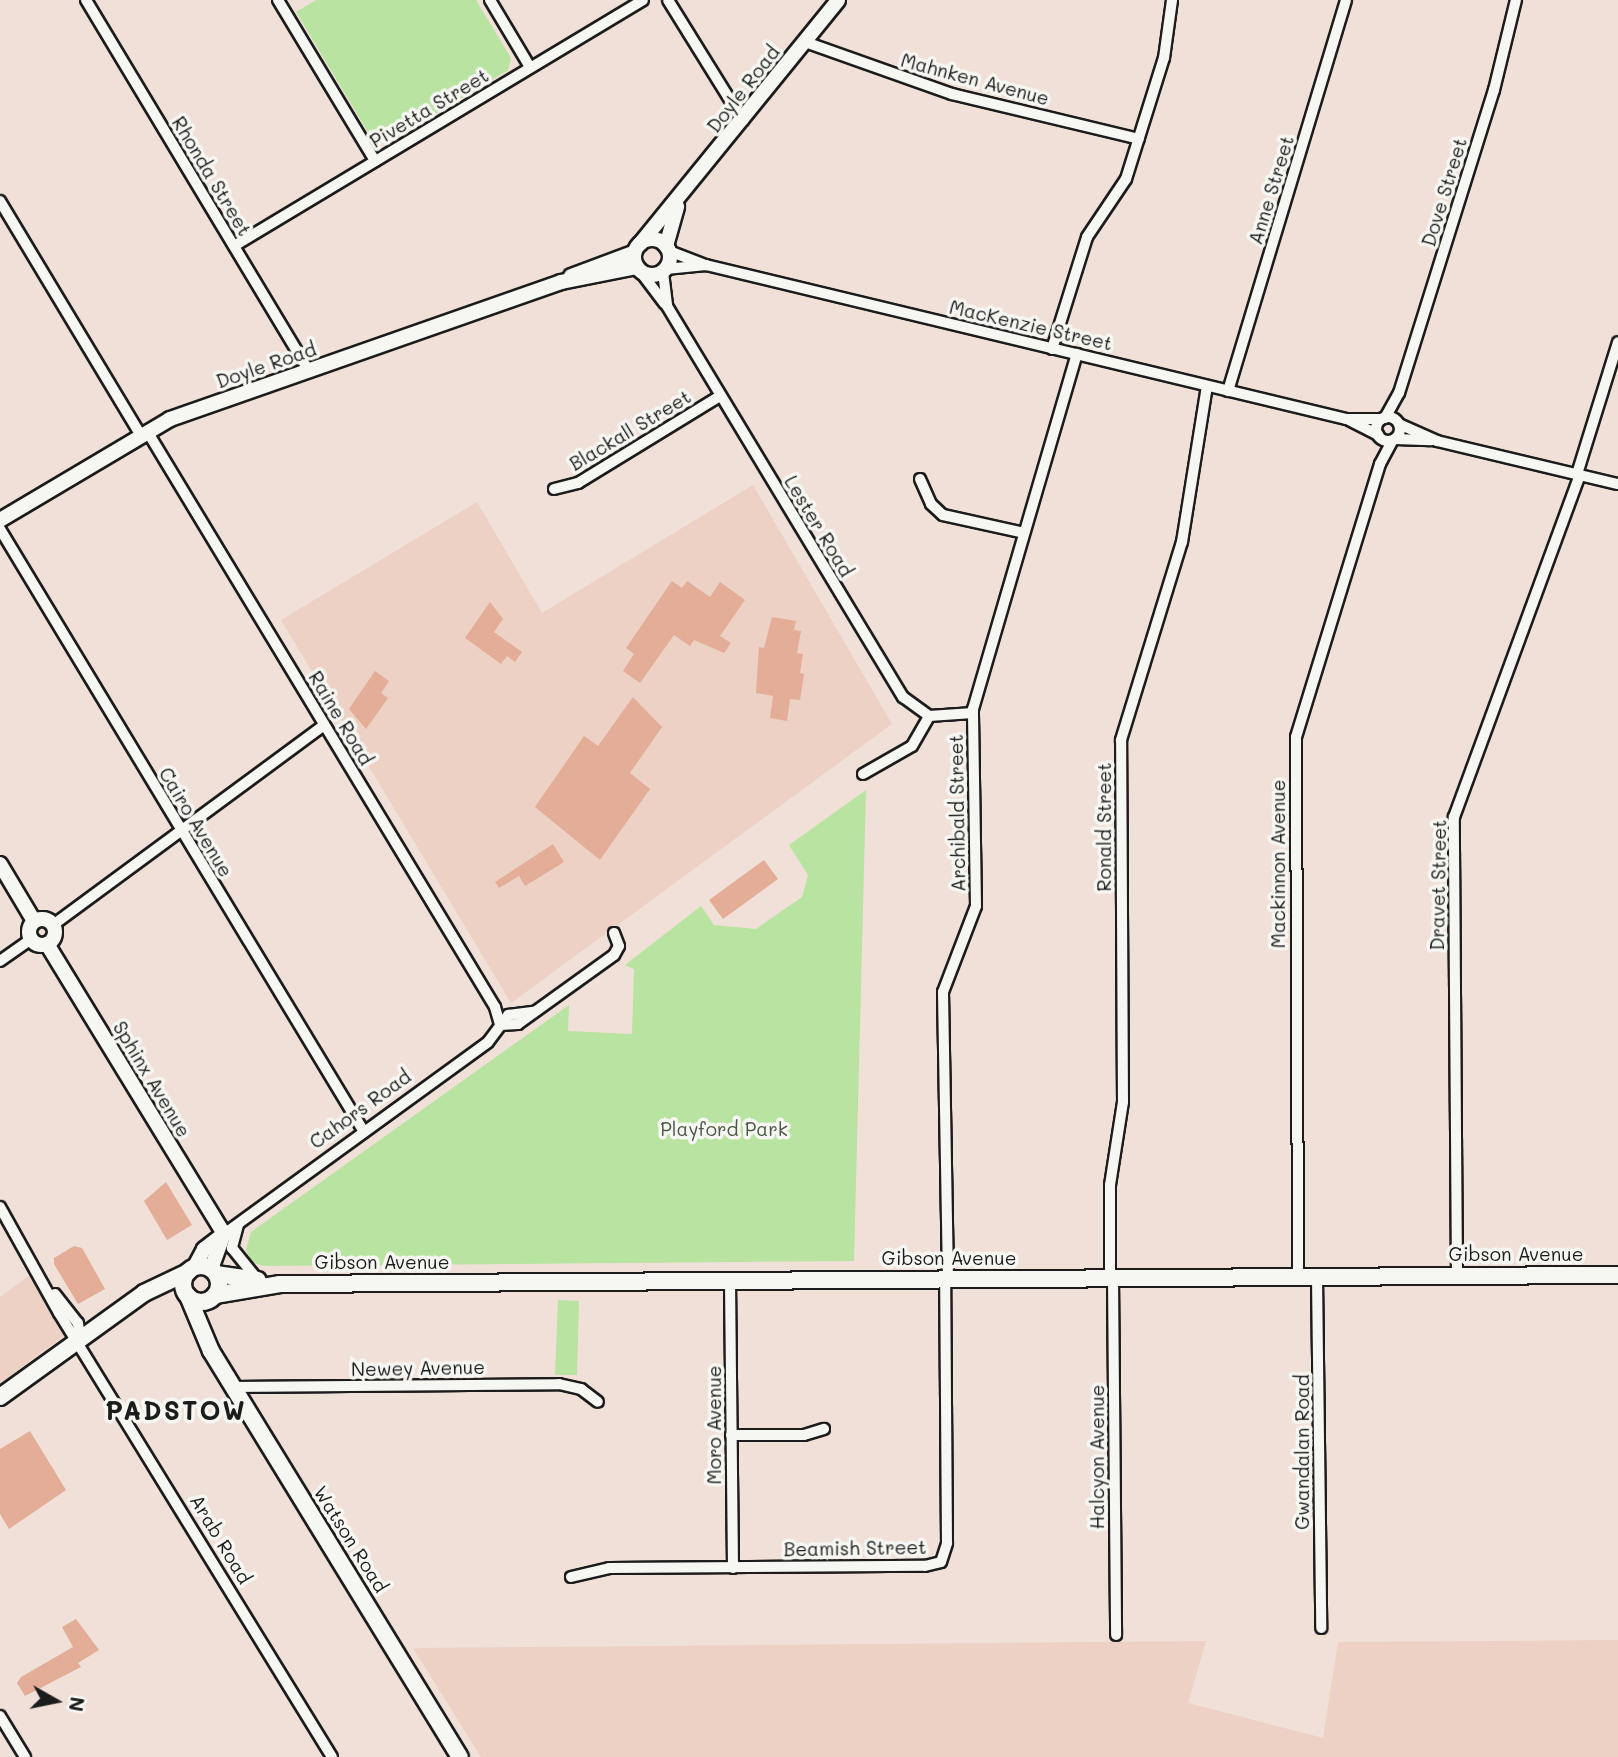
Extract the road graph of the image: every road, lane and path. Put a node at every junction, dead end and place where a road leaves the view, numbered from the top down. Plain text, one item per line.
1 (86, 0) edge
2 (278, 0) edge
3 (490, 0) edge
4 (643, 0) edge
5 (668, 0) edge
6 (838, 0) edge
7 (1172, 0) edge
8 (1346, 0) edge
9 (1516, 0) edge
10 (805, 42) junction
11 (530, 67) junction
12 (743, 121) junction
13 (1139, 139) junction
14 (375, 161) junction
15 (0, 201) edge
16 (679, 202) junction
17 (234, 246) junction
18 (638, 248) junction
19 (668, 248) junction
20 (706, 265) junction
21 (639, 269) junction
22 (665, 270) junction
23 (561, 282) junction
24 (667, 306) junction
25 (1618, 342) edge
26 (1052, 349) junction
27 (1076, 354) junction
28 (309, 371) junction
29 (1207, 386) junction
30 (1228, 391) junction
31 (1399, 393) junction
32 (720, 396) junction
33 (1384, 418) junction
34 (1346, 419) junction
35 (1399, 423) junction
36 (144, 433) junction
37 (1379, 436) junction
38 (1394, 440) junction
39 (1437, 440) junction
40 (1380, 464) junction
41 (1578, 475) junction
42 (920, 479) dead end
43 (1618, 484) edge
44 (554, 489) dead end
45 (0, 520) edge
46 (0, 529) edge
47 (1024, 533) junction
48 (973, 713) junction
49 (929, 716) junction
50 (324, 725) junction
51 (863, 774) dead end
52 (180, 830) junction
53 (0, 864) edge
54 (34, 921) junction
55 (53, 925) junction
56 (614, 933) dead end
57 (31, 939) junction
58 (47, 944) junction
59 (0, 961) edge
60 (500, 1025) junction
61 (364, 1132) junction
62 (0, 1206) edge
63 (240, 1223) junction
64 (224, 1234) junction
65 (191, 1270) junction
66 (213, 1271) junction
67 (1618, 1275) edge
68 (1457, 1276) junction
69 (1298, 1277) junction
70 (1317, 1277) junction
71 (1111, 1278) junction
72 (946, 1279) junction
73 (258, 1280) junction
74 (730, 1281) junction
75 (280, 1284) junction
76 (144, 1293) junction
77 (187, 1294) junction
78 (211, 1298) junction
79 (80, 1339) junction
80 (206, 1343) junction
81 (232, 1387) junction
82 (0, 1397) edge
83 (598, 1402) dead end
84 (824, 1429) dead end
85 (731, 1435) junction
86 (733, 1568) junction
87 (572, 1577) dead end
88 (1321, 1628) dead end
89 (1116, 1635) dead end
90 (0, 1716) edge
91 (24, 1757) edge
92 (332, 1757) edge
93 (460, 1757) edge

1 - 17 street, Rhonda Street
2 - 14 street
3 - 11 street
4 - 11 street, Pivetta Street
5 - 12 street
6 - 10 street, Doyle Road
7 - 13 street
8 - 30 street, Anne Street
9 - 31 street, Dove Street
10 - 12 street, Doyle Road
10 - 13 street, Mahnken Avenue
11 - 14 street, Pivetta Street
12 - 16 street, Doyle Road
13 - 26 street
14 - 17 street, Pivetta Street
15 - 36 street, Raine Road
16 - 18 street, Doyle Road
16 - 19 street, Doyle Road
17 - 28 street, Rhonda Street
18 - 19 street
18 - 21 street
18 - 23 street, Doyle Road
19 - 20 street, MacKenzie Street
19 - 22 street, Doyle Road
20 - 22 street, MacKenzie Street
20 - 26 street, MacKenzie Street
21 - 22 street, Doyle Road
21 - 23 street, Doyle Road
21 - 24 street, Lester Road
22 - 24 street, Lester Road
23 - 28 street, Doyle Road
24 - 32 street, Lester Road
25 - 41 street, Dravet Street
26 - 27 street, MacKenzie Street
27 - 29 street, MacKenzie Street
27 - 47 street, Archibald Street
28 - 36 street, Doyle Road
29 - 30 street, MacKenzie Street
29 - 71 street, Ronald Street
30 - 34 street, MacKenzie Street
31 - 33 street, Dove Street
31 - 35 street, Dove Street
32 - 44 street, Blackall Street
32 - 49 street, Lester Road
33 - 34 street, MacKenzie Street
33 - 35 street, MacKenzie Street
33 - 37 street, Dove Street
34 - 37 street, MacKenzie Street
35 - 38 street, Dove Street
35 - 39 street
36 - 45 street, Doyle Road
36 - 50 street, Raine Road
37 - 38 street, MacKenzie Street
37 - 40 street, Mackinnon Avenue
38 - 39 street
38 - 40 street, Mackinnon Avenue
39 - 41 street
40 - 69 street, Mackinnon Avenue
41 - 43 street
41 - 68 street, Dravet Street
42 - 47 street
46 - 52 street, Cairo Avenue
47 - 48 street, Archibald Street
48 - 49 street
48 - 72 street, Archibald Street
49 - 51 street
50 - 52 street
50 - 60 street, Raine Road
52 - 55 street
52 - 61 street, Cairo Avenue
53 - 54 street
54 - 55 street
54 - 57 street
55 - 58 street
56 - 60 street, Cahors Road
57 - 58 street
57 - 59 street
58 - 64 street, Sphinx Avenue
60 - 61 street, Cahors Road
61 - 63 street, Cahors Road
62 - 79 street, Arab Road
63 - 64 street, Cahors Road
63 - 73 street
64 - 65 street, Cahors Road
64 - 66 street
65 - 66 main road, Gibson Avenue
65 - 76 main road, Cahors Road
65 - 77 main road
66 - 73 main road, Gibson Avenue
66 - 78 main road
67 - 68 main road, Gibson Avenue
68 - 70 main road, Gibson Avenue
69 - 70 main road, Gibson Avenue
69 - 71 main road, Gibson Avenue
70 - 88 street, Gwandalan Road
71 - 72 main road, Gibson Avenue
71 - 89 street, Halcyon Avenue
72 - 74 main road, Gibson Avenue
72 - 86 street, Beamish Street
73 - 75 main road, Gibson Avenue
74 - 75 main road, Gibson Avenue
74 - 85 street, Moro Avenue
75 - 78 main road, Gibson Avenue
76 - 77 main road
76 - 79 main road, Cahors Road
77 - 78 main road
77 - 80 main road, Watson Road
78 - 80 main road
79 - 82 main road, Cahors Road
79 - 92 street, Arab Road
80 - 81 main road, Watson Road
81 - 83 street, Newey Avenue
81 - 93 main road, Watson Road
84 - 85 street
85 - 86 street, Moro Avenue
86 - 87 street, Beamish Street
90 - 91 street

